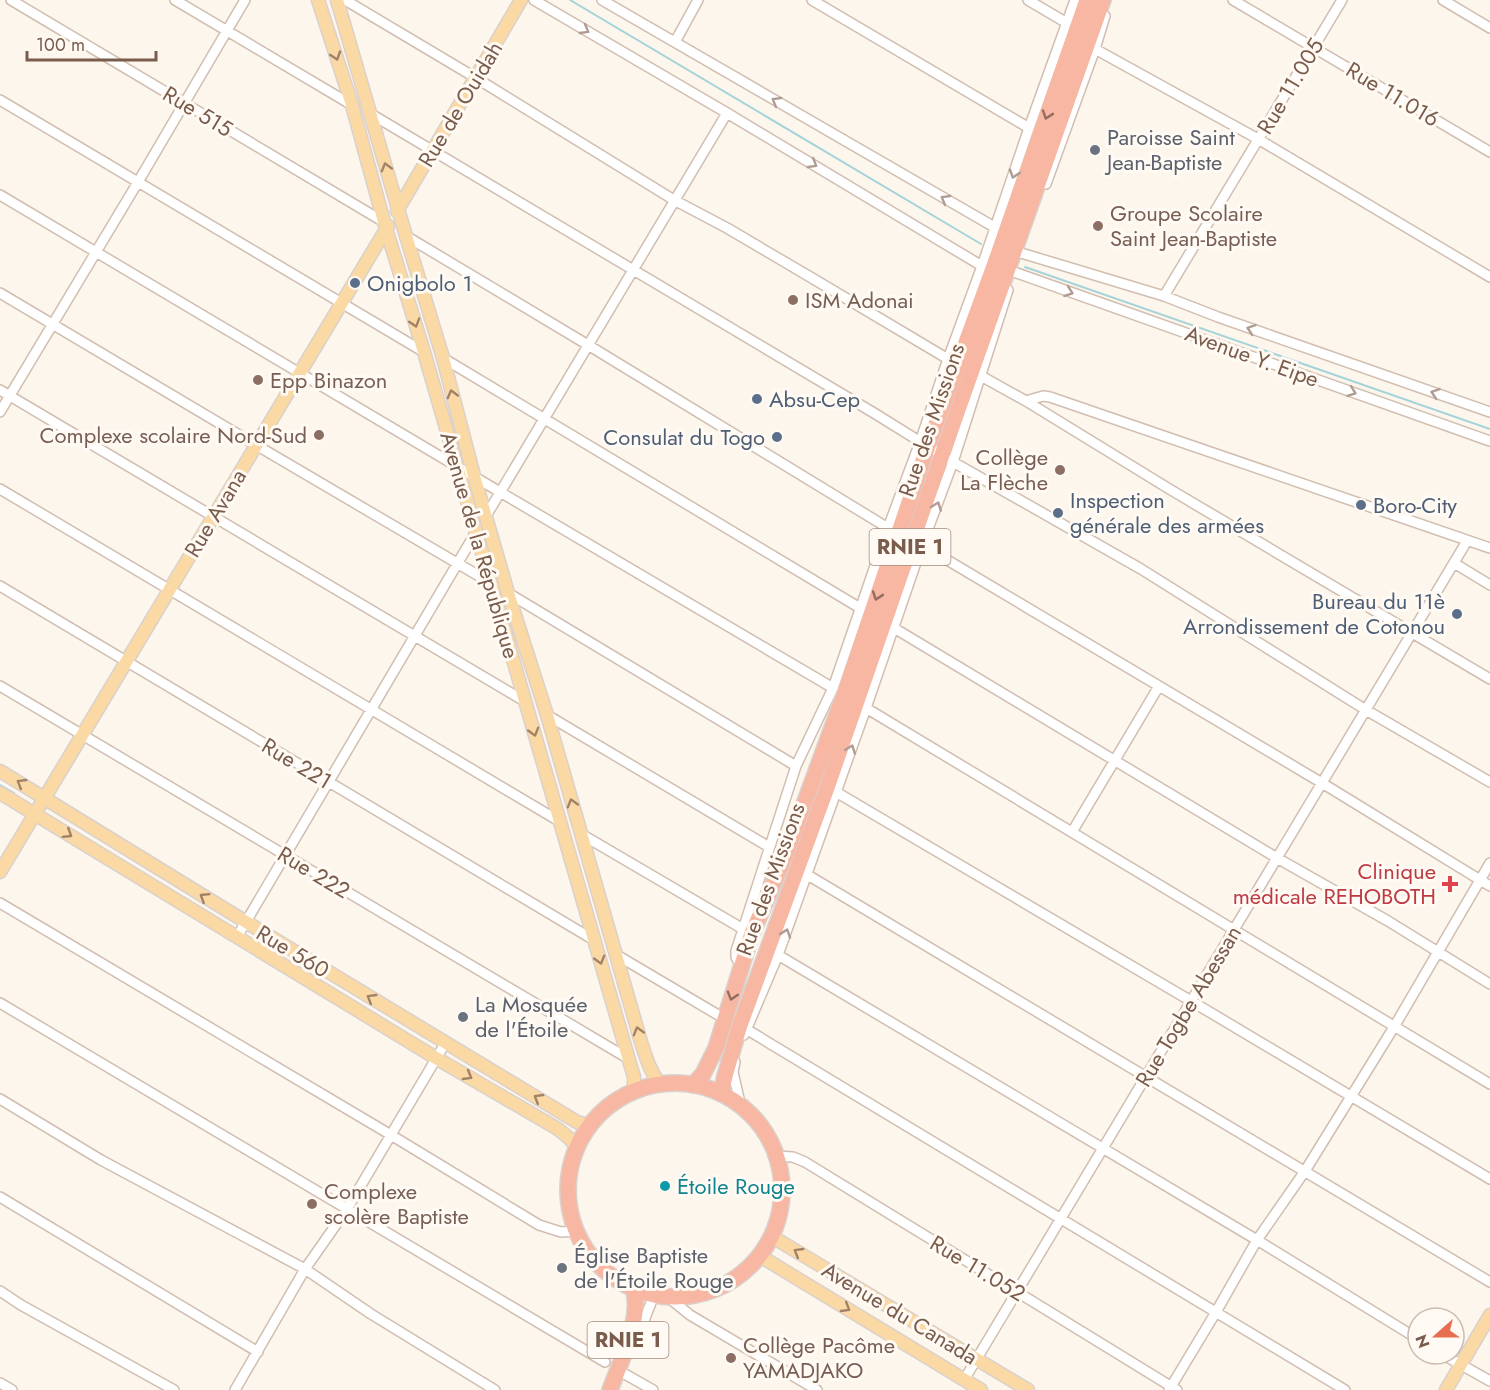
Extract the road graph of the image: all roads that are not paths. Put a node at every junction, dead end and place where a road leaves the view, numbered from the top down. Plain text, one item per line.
1 (11, 0) edge
2 (175, 0) edge
3 (245, 0) edge
4 (318, 0) edge
5 (338, 0) edge
6 (345, 0) edge
7 (521, 0) edge
8 (534, 0) edge
9 (602, 0) edge
10 (698, 0) edge
11 (812, 0) edge
12 (1028, 0) edge
13 (1075, 0) edge
14 (1087, 0) edge
15 (1103, 0) edge
16 (1110, 0) edge
17 (1233, 0) edge
18 (1342, 0) edge
19 (1443, 0) edge
20 (1067, 23) junction
21 (1490, 28) edge
22 (226, 31) junction
23 (675, 42) junction
24 (1314, 47) junction
25 (1095, 49) junction
26 (476, 78) junction
27 (0, 100) edge
28 (185, 104) junction
29 (352, 105) junction
30 (727, 112) junction
31 (371, 114) junction
32 (1029, 128) junction
33 (1258, 139) junction
34 (432, 151) junction
35 (1490, 152) edge
36 (138, 182) junction
37 (0, 195) edge
38 (675, 200) junction
39 (398, 209) junction
40 (386, 225) junction
41 (996, 228) junction
42 (406, 236) junction
43 (97, 252) junction
44 (1021, 253) junction
45 (982, 266) junction
46 (633, 270) junction
47 (1014, 272) junction
48 (1490, 277) edge
49 (0, 293) edge
50 (1164, 296) junction
51 (342, 303) junction
52 (52, 324) junction
53 (588, 345) junction
54 (424, 351) junction
55 (443, 358) junction
56 (948, 359) junction
57 (300, 373) junction
58 (981, 376) junction
59 (0, 390) edge
60 (9, 396) junction
61 (1026, 401) junction
62 (0, 412) edge
63 (1490, 412) edge
64 (544, 419) junction
65 (1490, 441) edge
66 (924, 444) junction
67 (256, 446) junction
68 (947, 459) junction
69 (456, 465) junction
70 (474, 476) junction
71 (0, 489) edge
72 (500, 492) junction
73 (486, 516) junction
74 (213, 517) junction
75 (888, 528) junction
76 (476, 532) junction
77 (1467, 541) junction
78 (922, 545) junction
79 (1490, 548) edge
80 (1454, 562) junction
81 (458, 563) junction
82 (491, 584) junction
83 (1490, 585) edge
84 (0, 586) edge
85 (169, 589) junction
86 (508, 592) junction
87 (860, 608) junction
88 (894, 628) junction
89 (1412, 632) junction
90 (414, 636) junction
91 (126, 661) junction
92 (1490, 679) edge
93 (0, 686) edge
94 (1159, 686) junction
95 (833, 688) junction
96 (526, 702) junction
97 (866, 708) junction
98 (371, 709) junction
99 (1366, 710) junction
100 (547, 715) junction
101 (82, 734) junction
102 (1115, 761) junction
103 (796, 766) junction
104 (0, 771) edge
105 (329, 782) junction
106 (1490, 782) edge
107 (1322, 783) junction
108 (836, 792) junction
109 (0, 793) edge
110 (44, 797) junction
111 (34, 813) junction
112 (560, 820) junction
113 (1072, 832) junction
114 (581, 834) junction
115 (769, 847) junction
116 (285, 855) junction
117 (1277, 858) junction
118 (1490, 863) edge
119 (0, 872) edge
120 (806, 873) junction
121 (1480, 881) junction
122 (1490, 886) edge
123 (0, 903) edge
124 (246, 922) junction
125 (743, 929) junction
126 (1234, 930) junction
127 (237, 937) junction
128 (594, 940) junction
129 (1439, 952) junction
130 (615, 954) junction
131 (778, 955) junction
132 (741, 966) junction
133 (1490, 984) edge
134 (1191, 1001) junction
135 (0, 1003) edge
136 (725, 1019) junction
137 (1394, 1027) junction
138 (746, 1029) junction
139 (446, 1042) junction
140 (436, 1058) junction
141 (629, 1059) junction
142 (1146, 1077) junction
143 (660, 1084) junction
144 (1490, 1084) edge
145 (693, 1085) junction
146 (634, 1091) junction
147 (721, 1094) junction
148 (1351, 1096) junction
149 (0, 1099) edge
150 (741, 1107) junction
151 (590, 1126) junction
152 (391, 1135) junction
153 (577, 1147) junction
154 (1103, 1148) junction
155 (776, 1156) junction
156 (1305, 1171) junction
157 (1490, 1179) edge
158 (0, 1197) edge
159 (347, 1209) junction
160 (1061, 1218) junction
161 (576, 1231) junction
162 (771, 1236) junction
163 (1257, 1240) junction
164 (759, 1256) junction
165 (305, 1269) junction
166 (1490, 1282) edge
167 (633, 1289) junction
168 (0, 1291) edge
169 (1017, 1292) junction
170 (661, 1296) junction
171 (1216, 1312) junction
172 (1490, 1316) edge
173 (1406, 1332) edge
174 (258, 1352) junction
175 (1466, 1357) edge
176 (976, 1360) junction
177 (605, 1362) dead end
178 (1461, 1366) joint
179 (623, 1373) junction
180 (964, 1380) junction
181 (1490, 1382) edge
182 (0, 1383) edge
183 (491, 1389) edge
184 (1172, 1389) edge
185 (12, 1390) edge
186 (174, 1390) edge
187 (236, 1390) edge
188 (610, 1390) edge
189 (617, 1390) edge
190 (652, 1390) edge
191 (817, 1390) edge
192 (981, 1390) edge
193 (1028, 1390) edge
194 (1346, 1390) edge
195 (1446, 1390) edge

1 - 28 street, Rue 515
2 - 22 street
3 - 22 street
4 -> 29 main road, Avenue de la République
5 - 31 main road, Avenue de la République
6 - 26 street
7 - 26 main road, Rue de Ouidah
8 -> 30 street
9 - 23 street
10 - 23 street
11 - 32 street
12 - 20 street
13 - 20 street
14 -> 66 highway, Rue des Missions / RNIE 1
15 - 68 highway, Rue des Missions / RNIE 1
16 - 25 street
17 - 24 street, Rue 11.016
18 - 24 street, Rue 11.005
19 - 21 street
20 - 32 street
22 - 28 street
22 - 29 street
41 -> 23 street
24 - 33 street, Rue 11.005
24 - 35 street, Rue 11.016
25 - 33 street
25 - 44 street
26 - 34 main road, Rue de Ouidah
26 - 38 street
27 - 36 street
28 - 36 street
28 - 40 street, Rue 515
29 - 40 main road, Avenue de la République
30 - 38 street
30 -> 45 street
31 - 34 street
39 -> 31 main road, Avenue de la République
32 -> 41 street
33 - 48 street
33 - 50 street, Rue 11.005
34 - 39 main road, Rue de Ouidah
34 - 46 street
36 - 43 street
36 - 51 street
37 - 43 street
38 - 46 street
38 - 56 street
39 - 40 main road, Rue de Ouidah
39 - 42 main road, Avenue de la République
40 - 51 main road, Rue Avana
40 -> 54 main road, Avenue de la République
41 - 45 street
42 - 53 street
42 - 55 main road, Avenue de la République
43 - 52 street
43 - 57 street
44 - 47 street
44 - 50 street, Avenue Y. Eipe
45 - 56 street
46 - 53 street
46 - 66 street
47 - 58 street
47 -> 65 street, Avenue Y. Eipe
49 - 52 street
63 -> 50 street, Avenue Y. Eipe
51 - 54 street
51 - 57 main road, Rue Avana
52 - 60 street
52 - 67 street
53 - 64 street
53 - 75 street
54 - 69 main road, Avenue de la République
55 - 64 street
70 -> 55 main road, Avenue de la République
56 - 66 street
57 - 67 main road, Rue Avana
57 - 69 street
58 - 61 street
58 - 68 street
59 - 60 street
60 - 62 street
60 - 74 street
61 - 77 street
61 - 89 street
64 - 72 street
64 - 87 street
66 - 68 street
66 - 75 street
66 -> 132 highway, Rue des Missions / RNIE 1
67 - 74 main road, Rue Avana
67 - 81 street
78 -> 68 street
68 - 99 street
68 - 147 highway, Rue des Missions / RNIE 1
69 - 70 street
69 - 76 main road, Avenue de la République
70 - 72 street
70 - 73 main road, Avenue de la République
71 - 85 street
72 - 73 street
72 - 95 street
73 - 86 main road, Avenue de la République
74 - 85 main road, Rue Avana
74 - 90 street
75 - 87 street
76 - 81 street
76 - 82 main road, Avenue de la République
77 - 79 street
77 - 80 street, Rue Togbe Abessan
78 - 88 street
78 - 94 street
80 - 83 street
80 - 89 street, Rue Togbe Abessan
81 - 82 street
81 - 90 street
82 - 96 main road, Avenue de la République
84 - 91 street, Rue 221
85 - 91 main road, Rue Avana
85 - 98 street
86 - 100 main road, Avenue de la République
86 - 103 street
87 - 95 street
88 - 97 street
88 - 102 street
89 - 92 street
89 - 99 street, Rue Togbe Abessan
90 - 96 street
90 - 98 street
91 - 101 main road, Rue Avana
91 - 105 street, Rue 221
93 - 101 street, Rue 222
94 - 102 street
94 - 107 street
95 - 103 street
96 -> 112 main road, Avenue de la République
108 -> 97 street
97 - 113 street
98 - 105 street
98 - 112 street
99 - 106 street
99 - 107 street, Rue Togbe Abessan
114 -> 100 main road, Avenue de la République
100 - 115 street
101 - 110 main road, Rue Avana
101 - 116 street, Rue 222
102 - 113 street
102 - 117 street
103 - 115 street
110 -> 104 main road, Rue 560
105 - 116 street
105 - 128 street, Rue 221
107 - 117 street, Rue Togbe Abessan
107 - 121 street
108 - 120 street
108 - 134 street
109 - 111 main road, Rue 560
110 - 111 main road, Rue Avana
124 -> 110 main road, Rue 560
111 - 119 main road, Rue Avana
111 -> 127 main road, Rue 560
112 - 128 main road, Avenue de la République
113 - 126 street
114 - 125 street
114 - 130 main road, Avenue de la République
115 - 125 street
116 - 124 street
116 - 141 street, Rue 222
117 - 126 street, Rue Togbe Abessan
117 - 129 street
118 - 121 street
131 -> 120 street
120 - 142 street
121 - 122 street
121 - 129 street
123 - 152 street
124 - 127 street
139 -> 124 main road, Rue 560
125 - 132 street
126 - 134 street, Rue Togbe Abessan
126 - 137 street
127 - 140 main road, Rue 560
128 -> 141 main road, Avenue de la République
129 - 133 street
129 - 137 street
130 - 136 street
143 -> 130 main road, Avenue de la République
131 - 138 street
131 - 154 street
132 -> 136 highway, Rue des Missions / RNIE 1
134 - 142 street, Rue Togbe Abessan
134 - 148 street
135 - 159 street
136 - 145 highway, Rue des Missions / RNIE 1
137 - 144 street
137 - 148 street
138 - 150 street
138 - 160 street
139 - 140 street
151 -> 139 main road, Rue 560
140 - 152 street
140 -> 153 main road, Rue 560
141 - 146 main road, Avenue de la République
142 - 154 street, Rue Togbe Abessan
142 - 156 street
143 - 145 highway, RNIE 1
143 - 146 highway, RNIE 1
145 - 147 highway, RNIE 1
146 - 151 highway, RNIE 1
147 - 150 highway, RNIE 1
148 - 156 street
148 - 157 street
149 - 165 street
150 - 155 highway, RNIE 1
151 - 153 highway, RNIE 1
152 - 159 street
152 - 161 street
153 - 161 highway, RNIE 1
154 - 160 street, Rue Togbe Abessan
154 - 163 street
155 - 162 highway, RNIE 1
155 - 169 street, Rue 11.052
156 - 163 street
156 - 166 street
158 - 174 street
159 - 165 street
159 - 177 street
160 - 169 street, Rue Togbe Abessan
160 - 171 street
161 - 167 highway, RNIE 1
162 - 164 highway, RNIE 1
176 -> 162 main road, Avenue du Canada
163 - 171 street
163 - 173 street
164 - 170 highway, RNIE 1
164 -> 180 main road, Avenue du Canada
165 - 174 street
165 - 183 street
167 - 170 highway, RNIE 1
167 - 188 highway, RNIE 1
168 - 186 street
169 - 176 street, Rue Togbe Abessan
169 - 184 street, Rue 11.052
170 - 179 street
170 - 191 street
171 - 184 street
171 - 194 street
172 - 175 main road
174 - 187 street
176 - 180 street, Rue Togbe Abessan
176 - 193 main road, Avenue du Canada
178 - 181 street
178 - 195 main road
179 - 189 street
179 - 190 street
180 - 192 main road, Avenue du Canada
182 - 185 street

